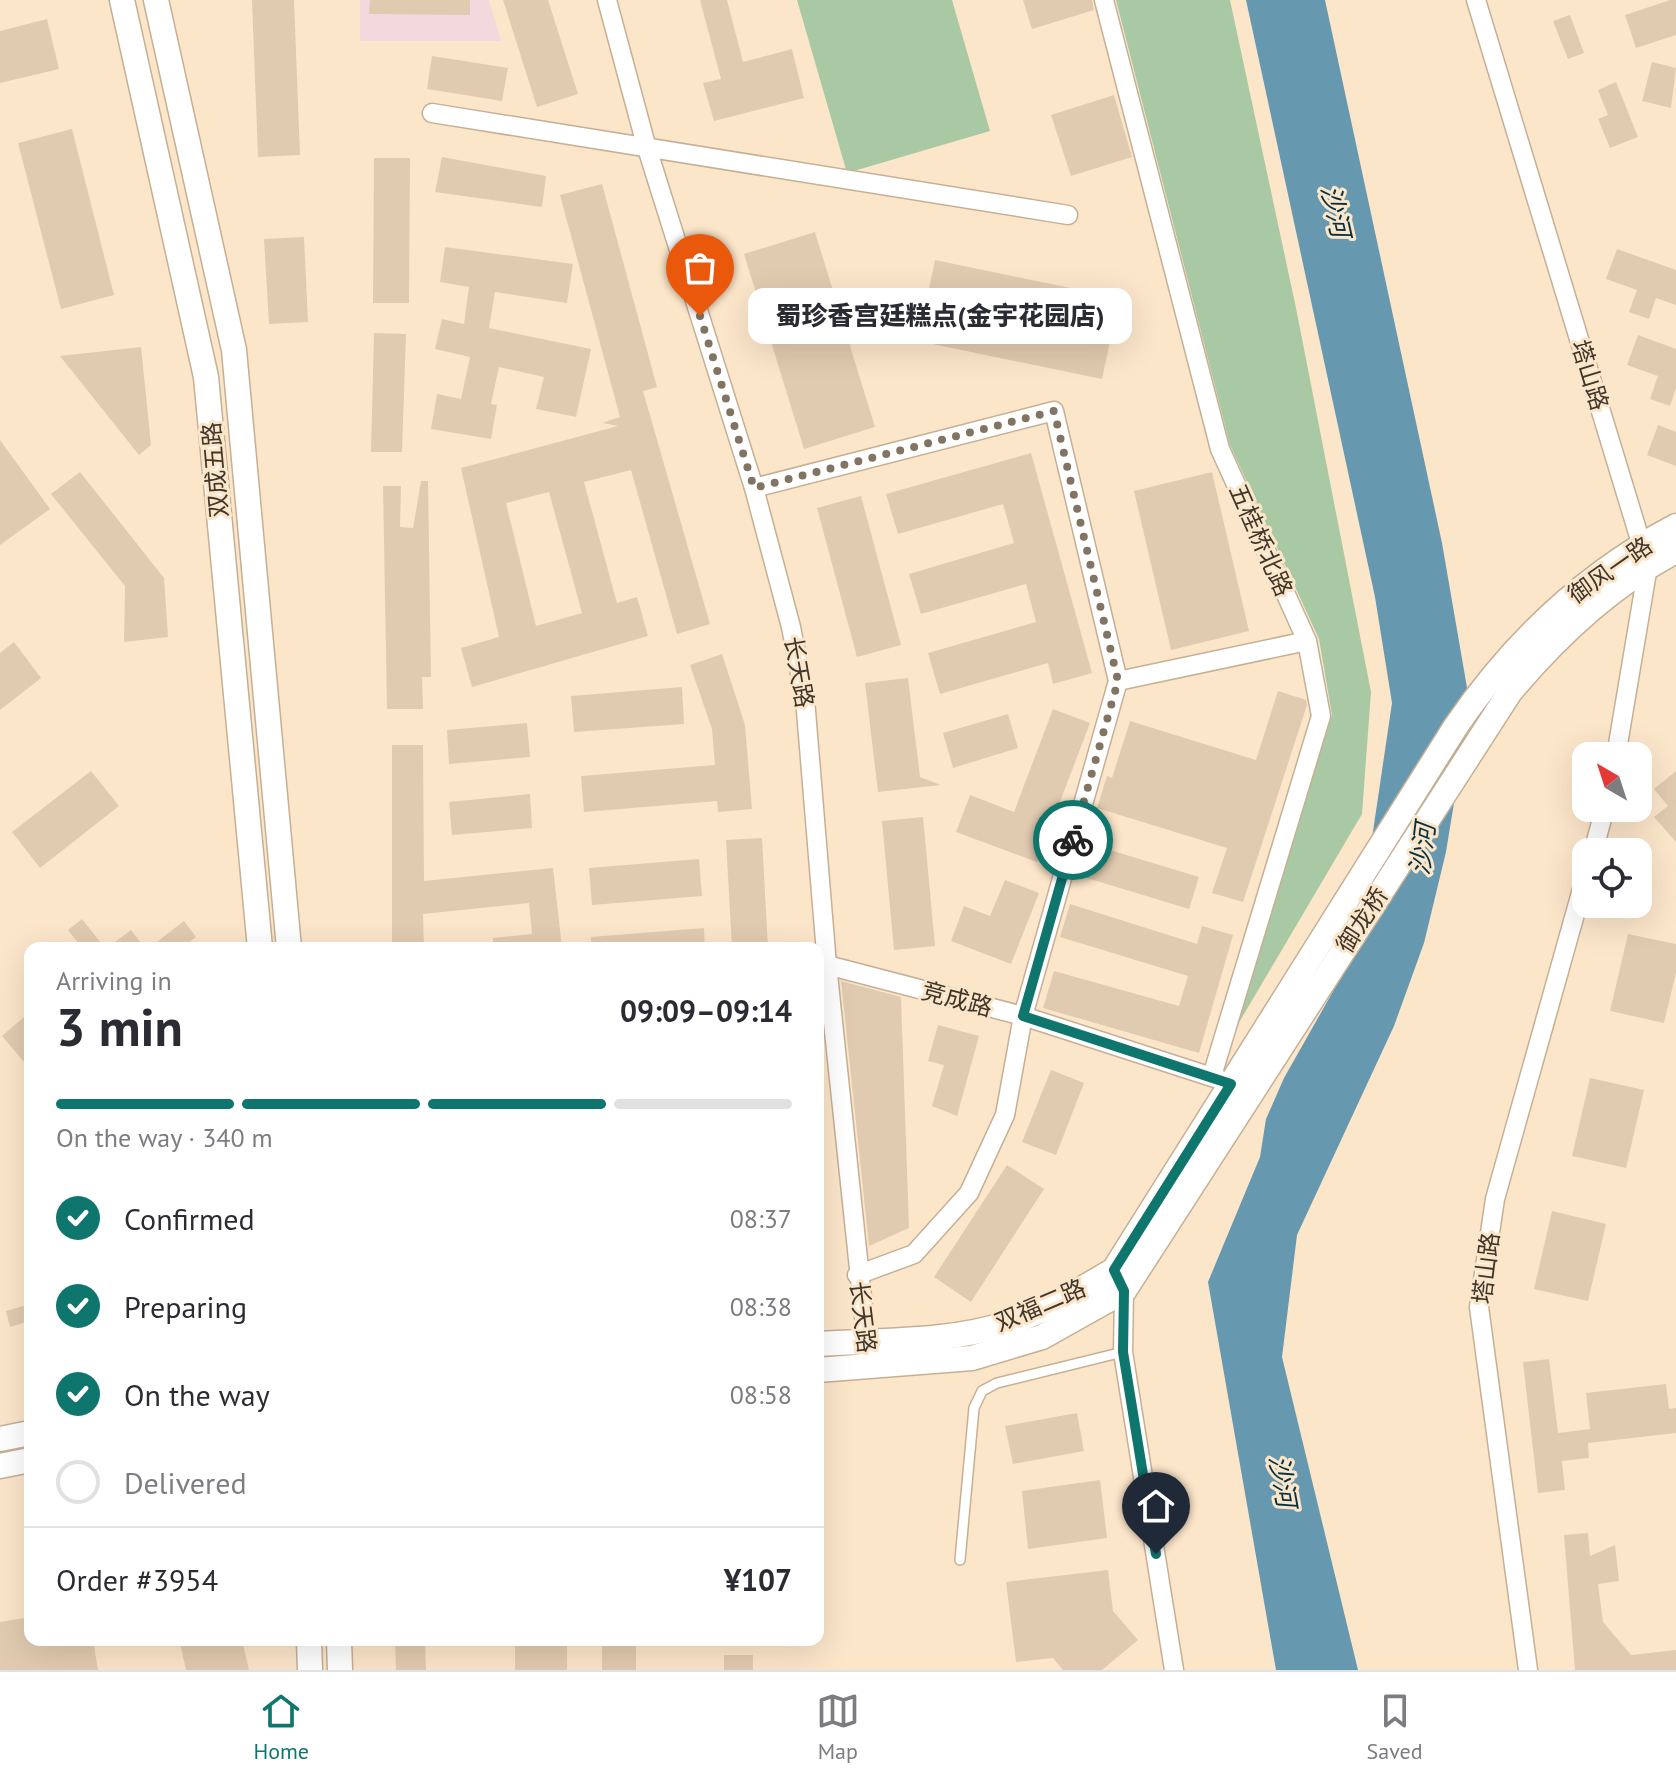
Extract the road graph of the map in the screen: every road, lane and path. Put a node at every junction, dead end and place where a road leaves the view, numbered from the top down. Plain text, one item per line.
1 (122, 0) edge
2 (156, 0) edge
3 (607, 0) edge
4 (1104, 0) edge
5 (1476, 0) edge
6 (432, 113) dead end
7 (646, 145) junction
8 (1068, 215) dead end
9 (754, 488) junction
10 (1676, 526) edge
11 (1676, 551) edge
12 (1645, 555) junction
13 (1546, 617) joint
14 (1557, 639) joint
15 (1307, 641) junction
16 (1118, 681) junction
17 (1618, 742) edge
18 (1574, 918) edge
19 (259, 942) edge
20 (288, 942) edge
21 (821, 942) edge
22 (824, 966) edge
23 (824, 983) edge
24 (1023, 1016) junction
25 (1267, 1024) joint
26 (1232, 1082) junction
27 (857, 1275) junction
28 (1119, 1281) junction
29 (866, 1341) junction
30 (824, 1344) edge
31 (1123, 1352) junction
32 (869, 1367) junction
33 (824, 1370) edge
34 (24, 1434) edge
35 (0, 1439) edge
36 (24, 1461) edge
37 (0, 1466) edge
38 (960, 1560) dead end
39 (309, 1646) edge
40 (339, 1646) edge
41 (310, 1670) edge
42 (340, 1670) edge
43 (1174, 1670) edge
44 (1528, 1670) edge

1 - 19 main road, 双成五路
2 - 20 main road, 双成五路
3 - 7 street, 长天路
4 - 15 street, 五桂桥北路
5 - 12 street, 塔山路
6 - 7 street
7 - 8 street
7 - 9 street, 长天路
9 - 16 street
9 - 21 street, 长天路
10 - 12 main road, 御风一路
11 - 12 main road, 御风一路
12 - 13 main road, 御风一路
12 - 14 main road, 御风一路
12 - 17 street, 塔山路
13 - 25 main road, 御龙桥
14 - 26 main road, 御龙桥
15 - 16 street
15 - 26 street, 五桂桥北路
16 - 24 street
18 - 44 street, 塔山路
22 - 24 street, 竞成路
23 - 27 street, 长天路
24 - 26 street, 竞成路
24 - 27 street
25 - 26 main road, 双福二路
26 - 28 main road, 双福二路
27 - 29 street, 长天路
28 - 29 main road, 双福二路
28 - 31 street
28 - 32 main road, 双福二路
29 - 30 main road, 双福二路
29 - 32 street, 长天路
31 - 38 lane
31 - 43 street
32 - 33 main road, 双福二路
34 - 35 main road
36 - 37 main road
39 - 41 main road
40 - 42 main road

